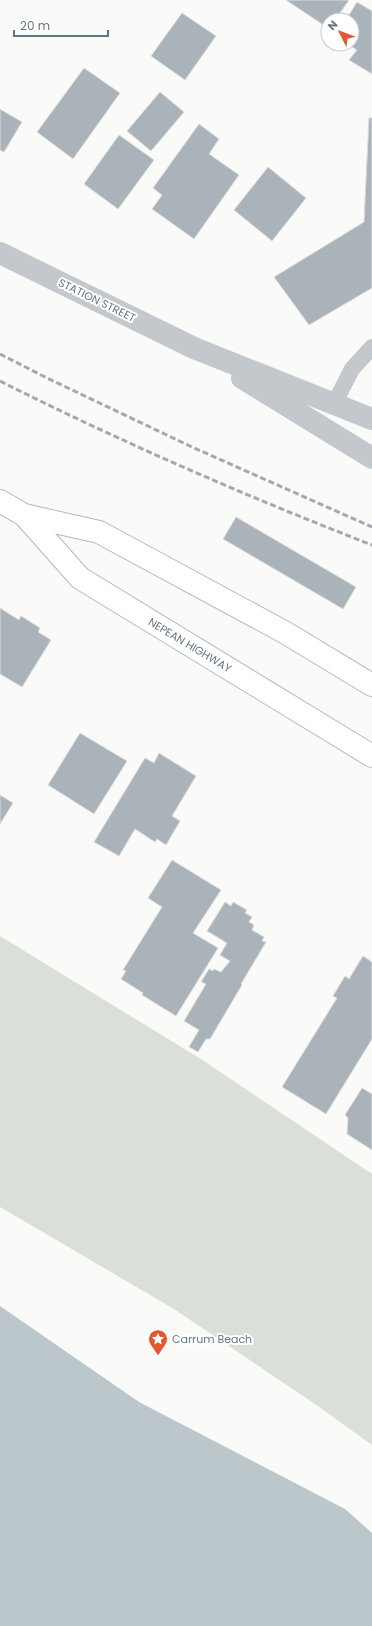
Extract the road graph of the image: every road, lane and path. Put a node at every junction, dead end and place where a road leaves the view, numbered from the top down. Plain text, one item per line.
1 (0, 253) edge
2 (372, 347) edge
3 (194, 348) junction
4 (334, 404) junction
5 (372, 419) edge
6 (372, 458) edge
7 (0, 501) edge
8 (24, 515) junction
9 (372, 685) edge
10 (372, 756) edge

1 - 3 street, STATION STREET
2 - 4 lane
3 - 4 street, STATION STREET
3 - 6 street, STATION STREET
4 - 5 street, STATION STREET
7 - 8 highway, NEPEAN HIGHWAY
8 - 9 highway, NEPEAN HIGHWAY
8 - 10 highway, NEPEAN HIGHWAY

